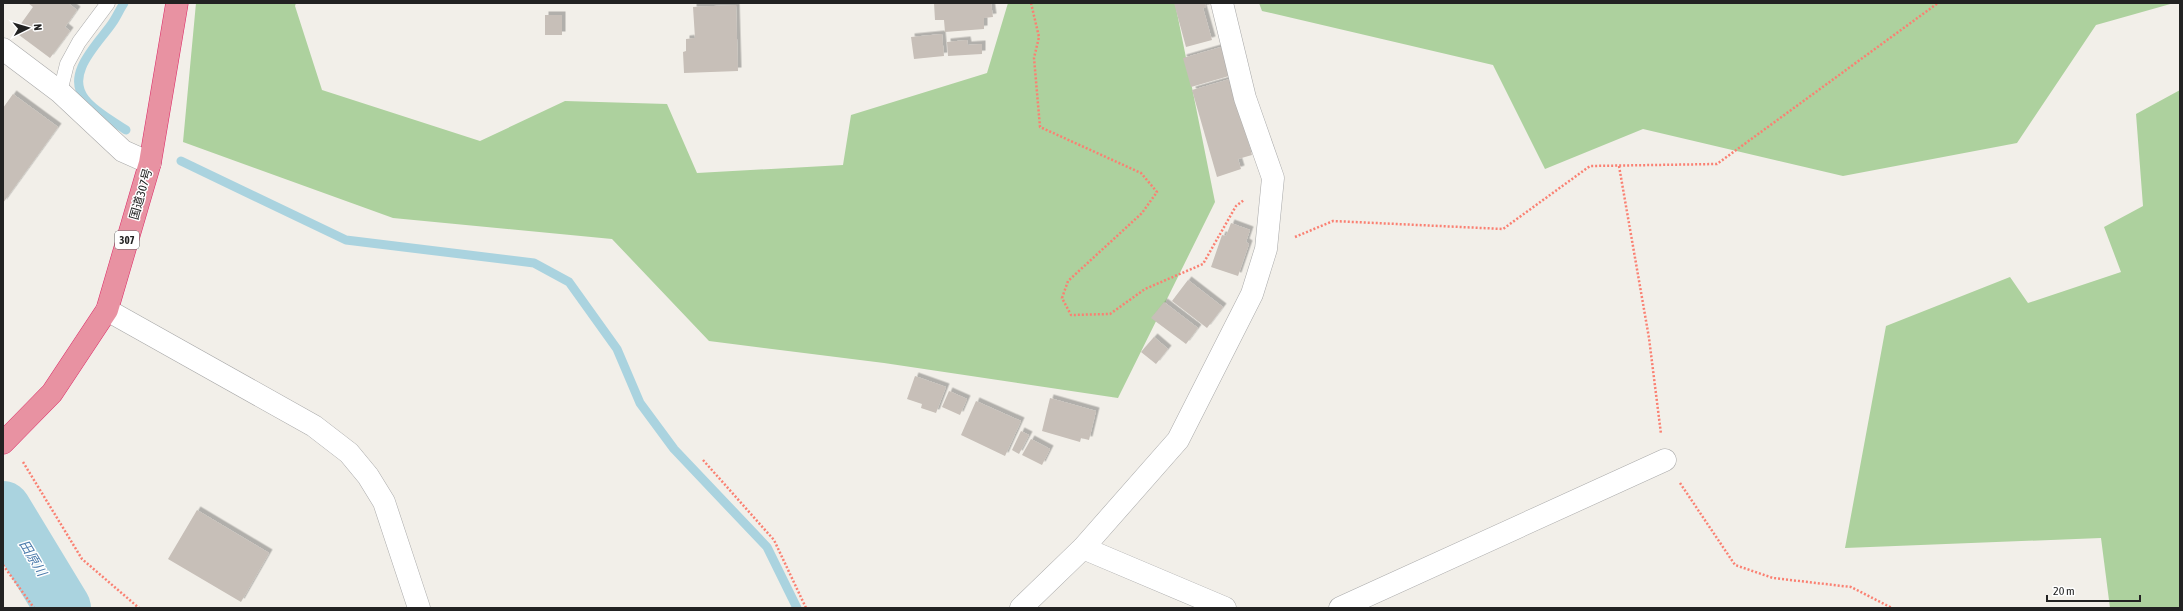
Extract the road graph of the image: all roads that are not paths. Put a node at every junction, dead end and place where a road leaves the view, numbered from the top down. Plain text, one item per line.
1 (108, 3) edge
2 (177, 3) edge
3 (1222, 3) edge
4 (3, 49) edge
5 (60, 92) junction
6 (150, 163) junction
7 (107, 310) junction
8 (6, 440) edge
9 (1665, 460) road end
10 (1083, 548) junction
11 (419, 608) edge
12 (1021, 608) edge
13 (1224, 608) edge
14 (1340, 608) edge

1 - 5 lane
2 - 6 highway, 国道307号 / 307
3 - 10 street
4 - 5 street
5 - 6 street
6 - 7 highway, 国道307号 / 307
7 - 8 highway, 国道307号 / 307
7 - 11 street
9 - 14 street
10 - 12 street
10 - 13 street

